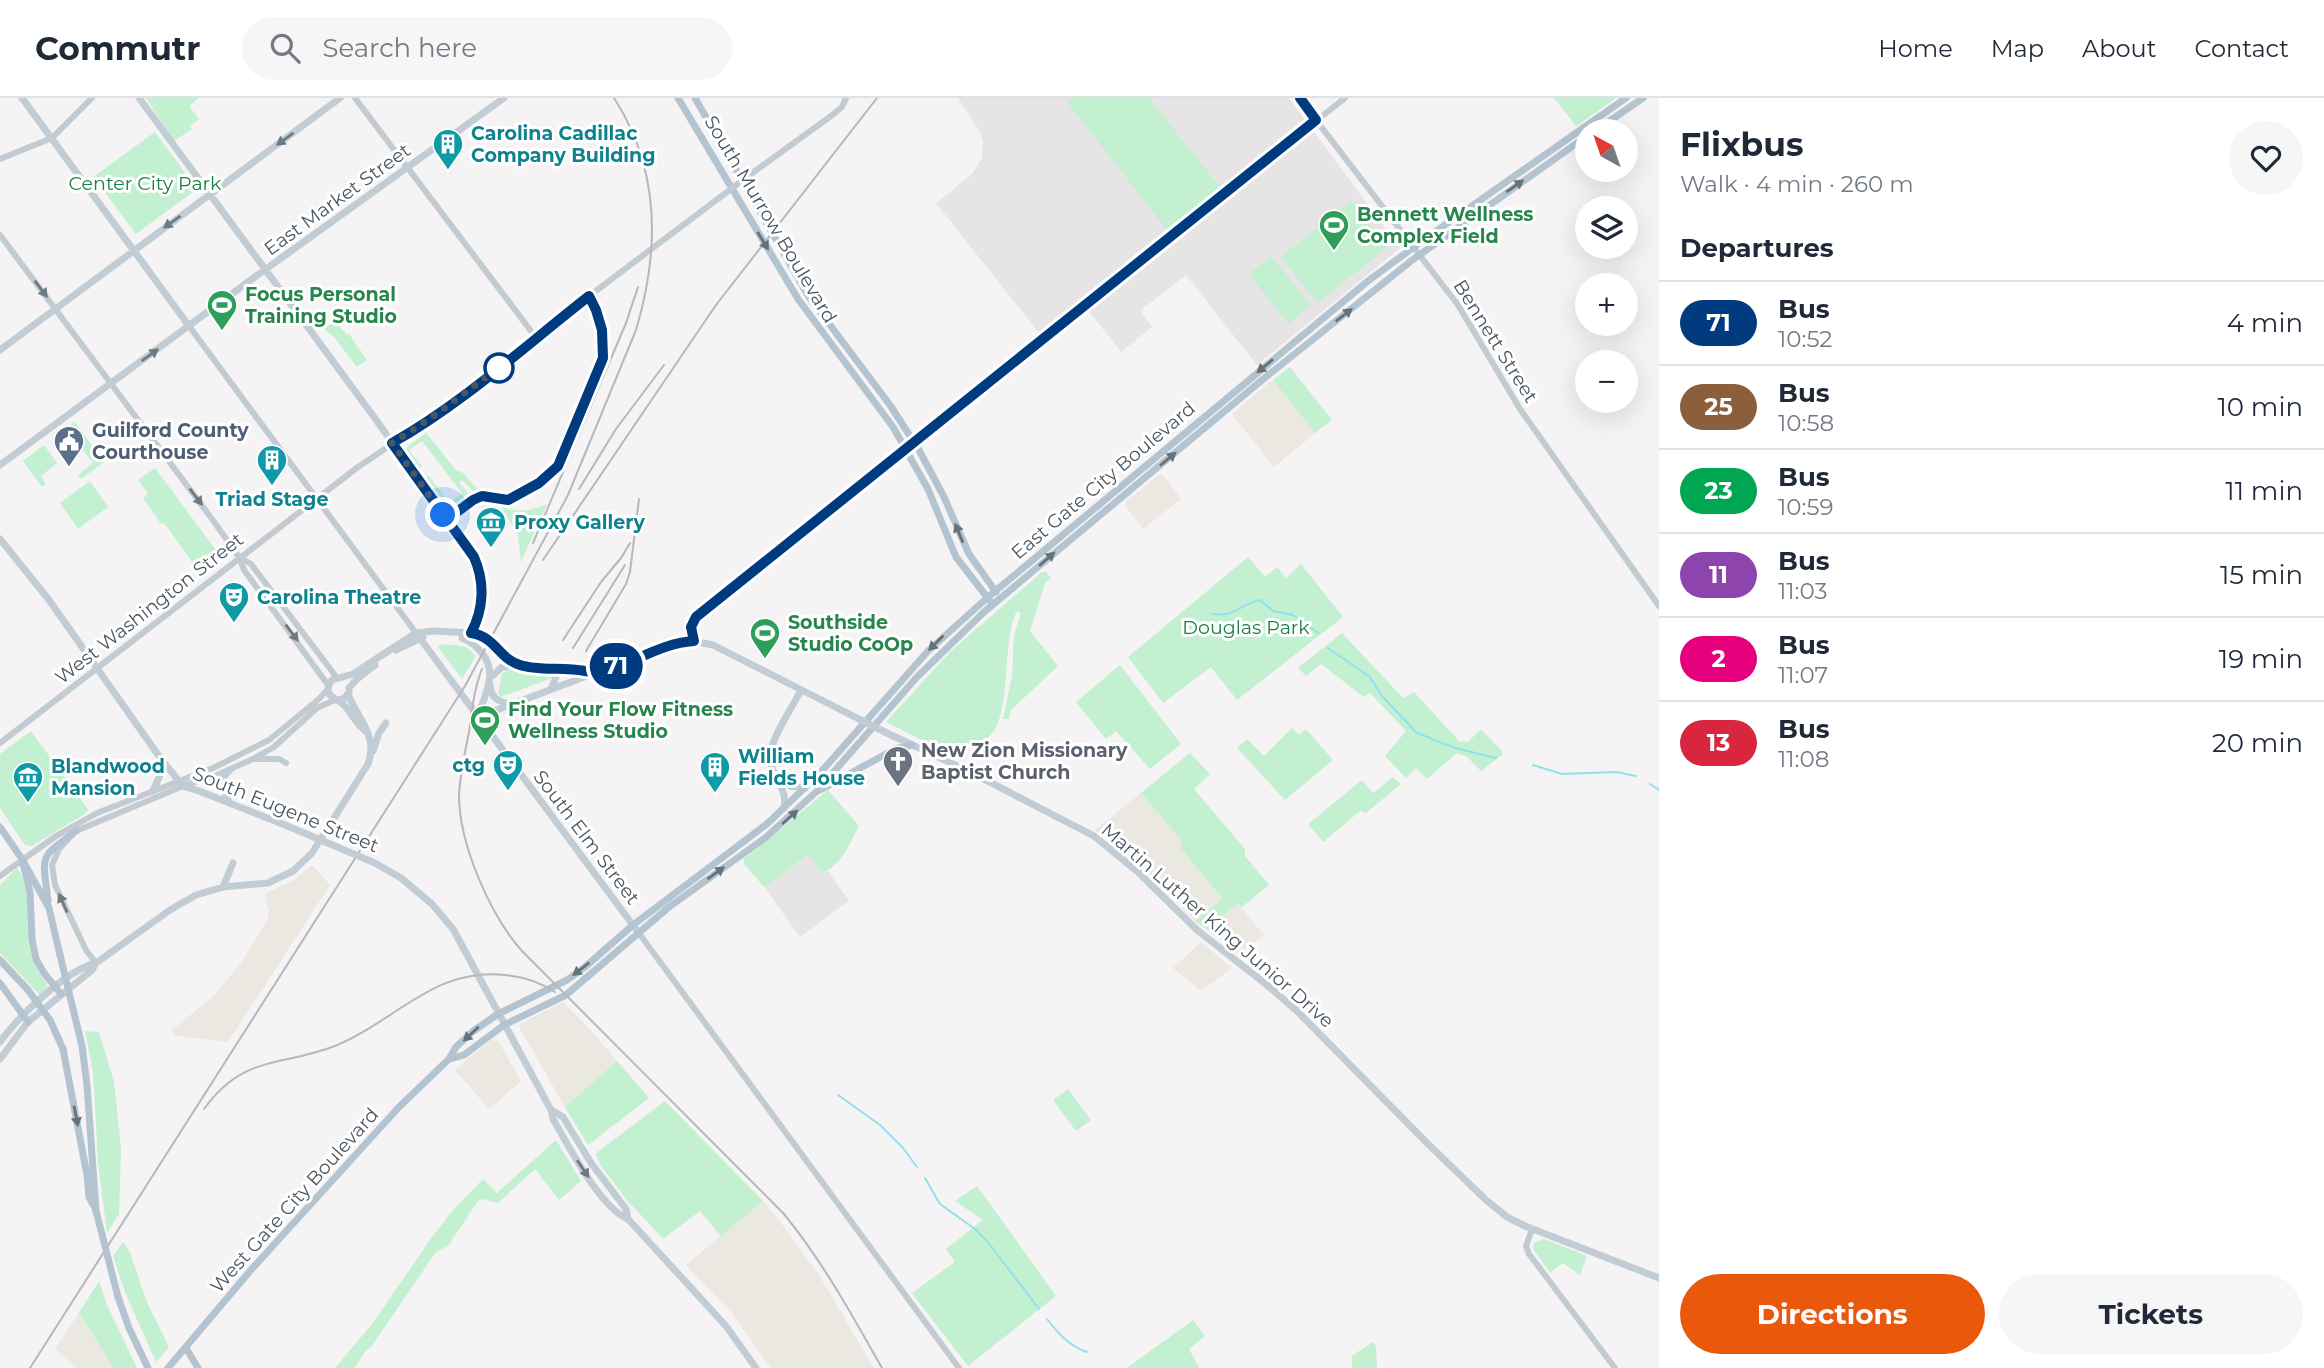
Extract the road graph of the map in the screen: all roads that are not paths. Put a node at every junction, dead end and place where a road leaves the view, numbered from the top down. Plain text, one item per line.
1 (22, 98) edge
2 (92, 98) edge
3 (139, 98) edge
4 (340, 98) edge
5 (355, 98) edge
6 (505, 98) edge
7 (678, 98) edge
8 (695, 98) edge
9 (846, 98) edge
10 (1299, 98) edge
11 (1345, 98) edge
12 (1626, 98) edge
13 (1643, 98) edge
14 (1612, 119) edge
15 (1316, 120) junction
16 (52, 138) junction
17 (1575, 144) edge
18 (0, 159) edge
19 (407, 168) junction
20 (211, 194) junction
21 (0, 235) edge
22 (1414, 247) junction
23 (134, 249) junction
24 (1419, 254) junction
25 (265, 270) junction
26 (56, 308) junction
27 (189, 326) junction
28 (537, 339) junction
29 (0, 349) edge
30 (111, 383) junction
31 (392, 443) junction
32 (0, 465) edge
33 (318, 498) junction
34 (0, 539) edge
35 (240, 557) junction
36 (995, 590) junction
37 (1001, 597) junction
38 (987, 598) junction
39 (993, 604) junction
40 (1659, 606) edge
41 (418, 635) junction
42 (468, 636) junction
43 (694, 641) junction
44 (518, 665) junction
45 (97, 668) junction
46 (541, 668) junction
47 (598, 673) junction
48 (339, 678) junction
49 (490, 681) junction
50 (328, 687) junction
51 (551, 689) junction
52 (801, 690) junction
53 (349, 691) junction
54 (336, 699) junction
55 (511, 704) junction
56 (478, 717) junction
57 (386, 723) dead end
58 (367, 732) junction
59 (0, 743) edge
60 (912, 745) junction
61 (371, 755) junction
62 (161, 759) junction
63 (253, 759) junction
64 (286, 763) dead end
65 (230, 770) junction
66 (779, 780) junction
67 (181, 783) junction
68 (805, 788) junction
69 (153, 790) junction
70 (817, 792) junction
71 (229, 803) junction
72 (784, 808) junction
73 (0, 827) edge
74 (76, 831) junction
75 (22, 859) junction
76 (233, 863) dead end
77 (0, 876) edge
78 (223, 887) junction
79 (49, 908) junction
80 (636, 928) junction
81 (0, 960) edge
82 (96, 963) junction
83 (0, 983) edge
84 (58, 991) junction
85 (23, 1014) junction
86 (498, 1014) junction
87 (28, 1022) junction
88 (504, 1025) junction
89 (0, 1042) edge
90 (0, 1059) edge
91 (449, 1059) junction
92 (96, 1210) junction
93 (1532, 1228) junction
94 (1659, 1278) edge
95 (186, 1348) junction
96 (147, 1364) edge
97 (168, 1368) edge
98 (198, 1368) edge
99 (756, 1368) edge
100 (959, 1368) edge
101 (1615, 1368) edge

1 - 16 main road
2 - 16 street
3 - 20 main road
4 -> 20 main road
5 - 19 street
6 - 19 main road, East Market Street
7 -> 38 main road, South Murrow Boulevard
36 -> 8 main road, South Murrow Boulevard
9 - 28 street, West Washington Street, bridge
10 - 15 street, Bennett Street
11 - 15 street
12 - 22 main road, East Gate City Boulevard
13 - 14 main road
15 - 22 street, Bennett Street
15 - 43 street, bridge
16 - 18 street
16 - 23 main road
24 -> 17 main road, East Gate City Boulevard
19 - 25 main road, East Market Street
19 - 28 street
20 -> 23 main road
20 - 25 main road
21 -> 26 street
22 - 24 street, Bennett Street
22 -> 36 main road, East Gate City Boulevard
23 - 26 main road
23 - 27 main road
37 -> 24 main road, East Gate City Boulevard
24 - 40 street, Bennett Street
25 - 27 main road, East Market Street
25 - 31 main road
26 - 29 main road
26 - 30 street
30 -> 27 main road, East Market Street
27 - 33 street, South Elm Street
28 - 31 street, West Washington Street
30 - 32 main road, East Market Street
30 -> 35 street
31 - 33 street, West Washington Street
31 - 42 main road
33 - 35 street, West Washington Street
33 - 41 street, South Elm Street
34 - 45 main road, South Eugene Street
35 - 45 street, West Washington Street
35 - 48 street
35 -> 50 street
36 - 37 main road, South Murrow Boulevard
36 - 38 main road, East Gate City Boulevard
37 - 39 main road, East Gate City Boulevard
38 - 39 main road, South Murrow Boulevard
38 -> 68 main road, East Gate City Boulevard
39 - 70 main road, East Gate City Boulevard
41 - 42 main road
41 - 48 main road
41 - 53 main road
41 - 56 main road, South Elm Street
42 - 44 main road
42 - 49 main road
43 - 47 main road
43 - 52 main road, Martin Luther King Junior Drive
44 - 46 main road
44 - 49 main road
45 - 59 street, West Washington Street
45 - 62 main road, South Eugene Street
46 - 47 main road
46 - 51 main road
47 - 51 main road
48 - 50 main road
48 - 53 main road
49 - 55 main road
49 - 56 main road
50 - 54 main road
50 - 67 street
51 - 55 main road
52 - 60 main road, Martin Luther King Junior Drive, bridge
52 - 66 main road
53 - 54 main road
53 - 58 main road
54 - 58 main road
54 - 63 street
55 - 56 main road
56 - 80 main road, South Elm Street
57 - 61 main road
58 - 61 main road
60 - 70 main road
60 - 93 main road, Martin Luther King Junior Drive
61 - 78 main road
62 - 67 main road, South Eugene Street
62 - 69 main road
63 - 64 street
63 - 65 street
65 - 67 street
65 - 71 main road
66 - 68 main road
66 - 72 main road
67 - 69 street
67 - 71 main road, South Eugene Street
67 - 74 street
68 - 72 main road, East Gate City Boulevard
69 - 75 street
80 -> 70 main road, East Gate City Boulevard
71 - 86 main road, South Eugene Street, bridge
72 - 80 main road, East Gate City Boulevard
73 - 75 main road
74 - 79 main road
82 -> 74 street
75 - 77 street
75 - 79 main road
75 - 84 main road
76 - 78 main road
78 - 82 main road
79 - 92 main road, bridge
80 -> 86 main road, West Gate City Boulevard
80 - 88 main road, West Gate City Boulevard
80 - 100 street, South Elm Street
81 -> 92 main road, bridge
82 - 84 main road
83 - 85 main road
84 - 85 main road
84 - 87 main road
85 - 87 main road
85 - 89 main road
86 - 88 main road, South Eugene Street
86 -> 91 main road, West Gate City Boulevard
87 - 90 main road
88 - 91 main road, West Gate City Boulevard
88 - 99 main road, South Eugene Street
91 - 95 main road, West Gate City Boulevard
92 - 96 main road, bridge
93 - 94 main road, Martin Luther King Junior Drive
93 - 101 street
95 - 97 main road, West Gate City Boulevard
95 - 98 main road

